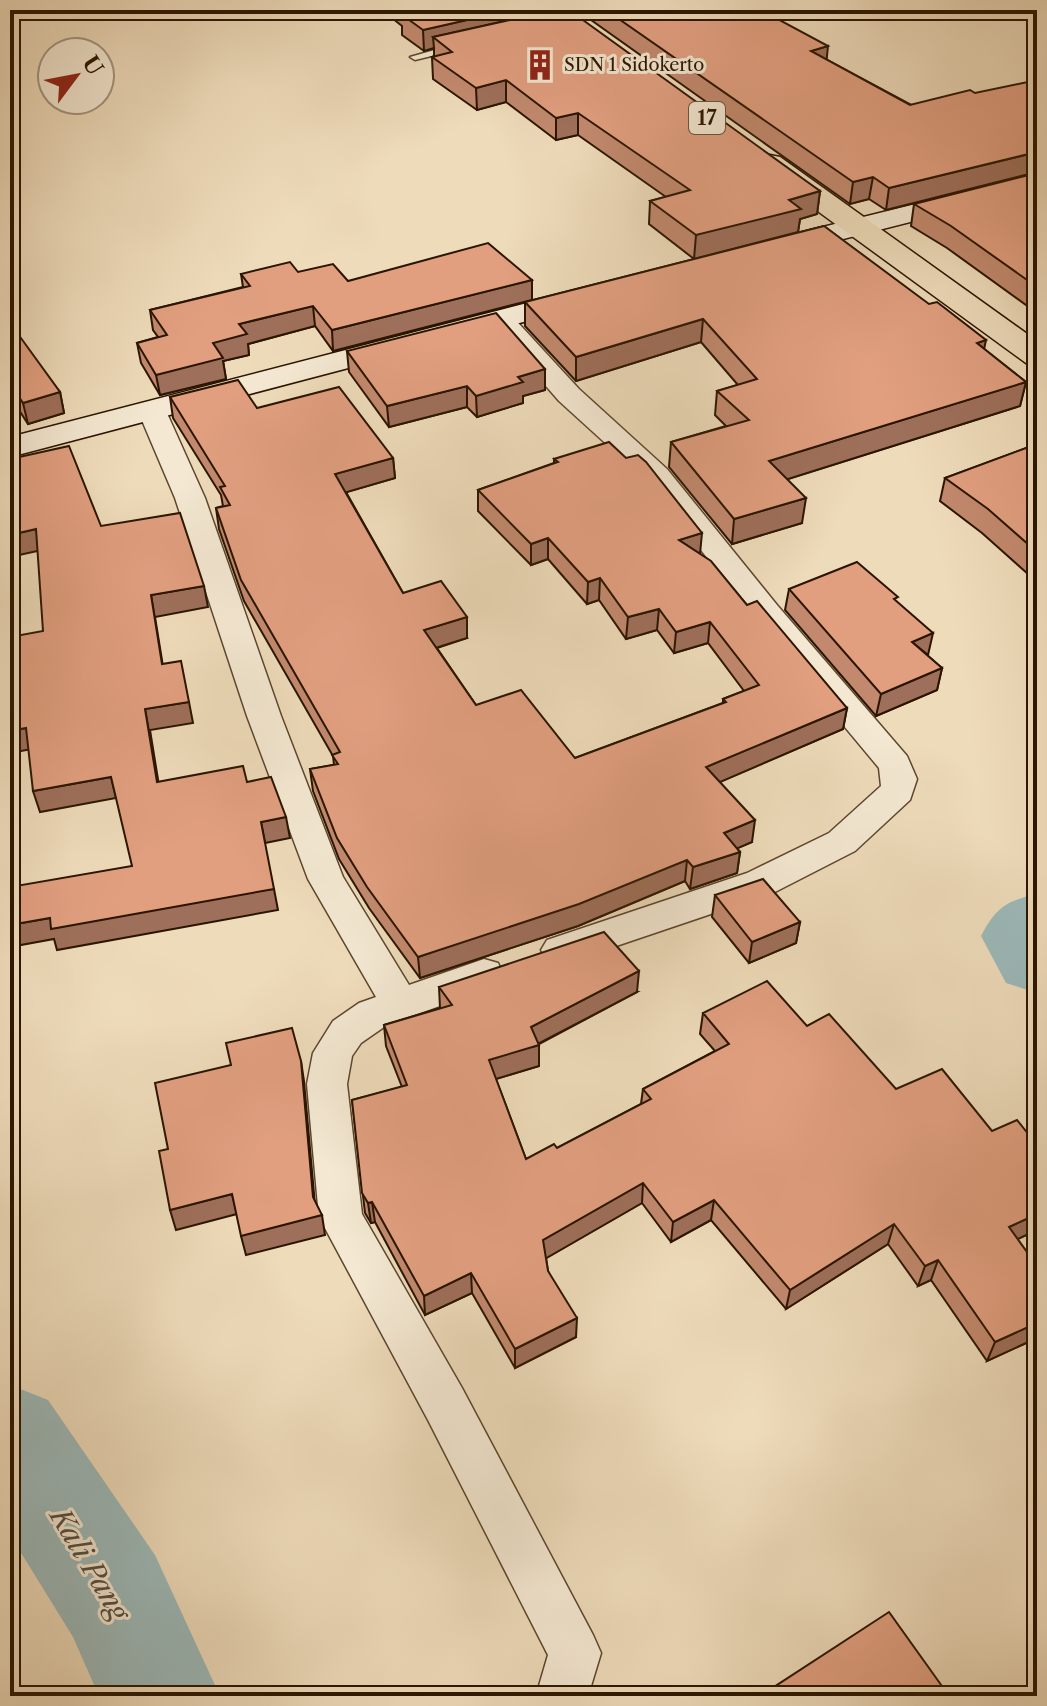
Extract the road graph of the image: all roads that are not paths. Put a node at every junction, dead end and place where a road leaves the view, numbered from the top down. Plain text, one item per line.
1 (472, 44) edge
2 (415, 57) dead end
3 (746, 146) edge
4 (1037, 182) edge
5 (858, 226) junction
6 (754, 253) edge
7 (605, 292) edge
8 (501, 319) junction
9 (1037, 356) edge
10 (152, 411) junction
11 (10, 447) edge
12 (399, 1003) junction
13 (562, 1696) edge

1 - 2 lane
3 - 5 highway, 17
4 - 5 street
5 - 6 street
5 - 9 highway, 17
7 - 8 street
8 - 10 street
8 - 12 street
10 - 11 street
10 - 12 street
12 - 13 street

